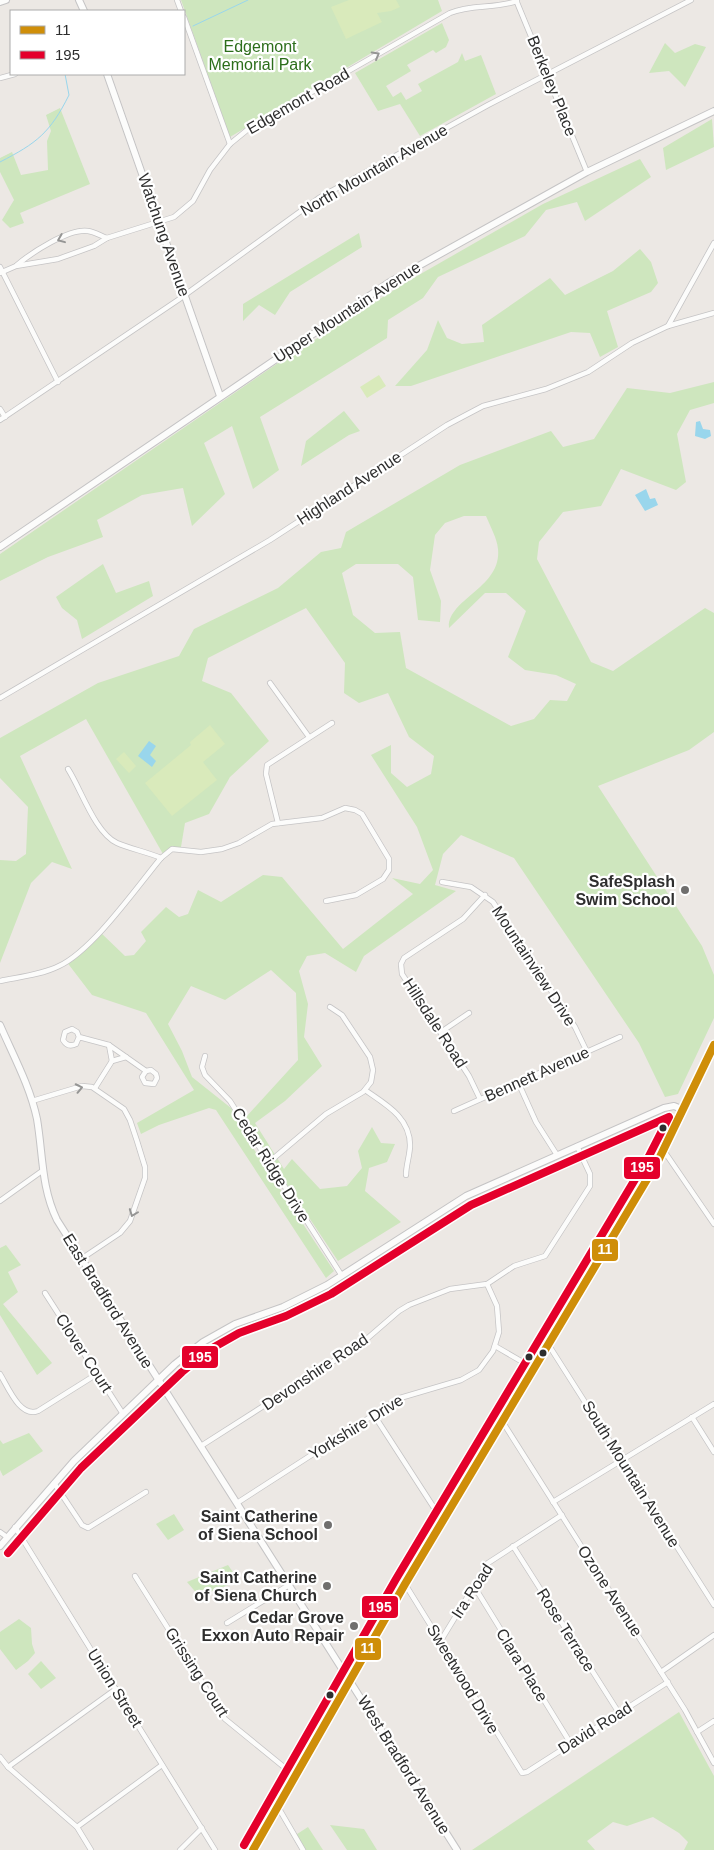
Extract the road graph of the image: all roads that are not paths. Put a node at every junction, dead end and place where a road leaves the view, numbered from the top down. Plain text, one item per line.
1 (6, 0) edge
2 (516, 0) edge
3 (691, 0) edge
4 (0, 2) edge
5 (185, 21) edge
6 (107, 75) edge
7 (547, 75) junction
8 (714, 111) edge
9 (230, 144) junction
10 (587, 172) junction
11 (160, 223) junction
12 (107, 238) junction
13 (714, 243) edge
14 (16, 266) junction
15 (1, 270) edge
16 (185, 294) junction
17 (714, 313) edge
18 (668, 326) junction
19 (58, 382) junction
20 (220, 396) junction
21 (0, 410) edge
22 (5, 417) junction
23 (0, 420) edge
24 (0, 547) edge
25 (270, 683) dead end
26 (0, 698) edge
27 (332, 723) dead end
28 (309, 737) junction
29 (68, 769) dead end
30 (278, 823) junction
31 (161, 858) junction
32 (442, 882) dead end
33 (485, 895) junction
34 (326, 901) dead end
35 (0, 981) edge
36 (330, 1007) dead end
37 (469, 1013) dead end
38 (0, 1025) edge
39 (440, 1032) junction
40 (79, 1037) dead end
41 (620, 1037) dead end
42 (109, 1045) junction
43 (714, 1045) edge
44 (587, 1052) junction
45 (205, 1056) dead end
46 (126, 1057) junction
47 (112, 1061) junction
48 (146, 1071) dead end
49 (518, 1082) junction
50 (95, 1088) junction
51 (365, 1090) junction
52 (480, 1099) junction
53 (32, 1101) junction
54 (684, 1110) junction
55 (454, 1111) dead end
56 (577, 1146) junction
57 (664, 1151) junction
58 (557, 1155) junction
59 (268, 1163) junction
60 (42, 1171) junction
61 (406, 1175) dead end
62 (0, 1201) edge
63 (714, 1224) edge
64 (81, 1259) junction
65 (342, 1276) junction
66 (487, 1284) junction
67 (45, 1293) dead end
68 (548, 1343) junction
69 (496, 1346) junction
70 (533, 1368) junction
71 (0, 1374) edge
72 (97, 1374) junction
73 (158, 1380) junction
74 (714, 1404) edge
75 (123, 1414) junction
76 (374, 1415) junction
77 (692, 1417) junction
78 (502, 1421) junction
79 (201, 1446) junction
80 (714, 1452) edge
81 (622, 1459) junction
82 (54, 1482) junction
83 (146, 1492) dead end
84 (553, 1502) junction
85 (237, 1503) junction
86 (562, 1515) junction
87 (444, 1517) junction
88 (14, 1527) junction
89 (0, 1532) edge
90 (7, 1537) junction
91 (0, 1546) edge
92 (512, 1546) junction
93 (135, 1576) dead end
94 (405, 1584) junction
95 (290, 1585) junction
96 (474, 1586) junction
97 (714, 1605) edge
98 (227, 1623) dead end
99 (714, 1635) edge
100 (440, 1642) junction
101 (661, 1672) junction
102 (350, 1680) junction
103 (668, 1682) junction
104 (116, 1689) junction
105 (619, 1714) junction
106 (714, 1721) edge
107 (697, 1732) junction
108 (571, 1744) junction
109 (0, 1757) edge
110 (714, 1763) edge
111 (162, 1765) junction
112 (8, 1767) junction
113 (522, 1773) joint
114 (296, 1776) junction
115 (278, 1807) junction
116 (77, 1827) junction
117 (202, 1828) junction
118 (91, 1850) edge
119 (180, 1850) edge
120 (215, 1850) edge
121 (253, 1850) edge
122 (303, 1850) edge
123 (457, 1850) edge

1 - 4 street
2 - 7 street, Berkeley Place
9 -> 2 street, Edgemont Road
3 - 7 street, North Mountain Avenue
5 - 9 street
6 - 11 street, Watchung Avenue
7 - 10 street, Berkeley Place
7 - 16 street, North Mountain Avenue
8 - 10 street, Upper Mountain Avenue
9 - 11 street, Edgemont Road
10 - 20 street, Upper Mountain Avenue
11 - 12 street, Edgemont Road
11 - 16 street, Watchung Avenue
12 - 14 street, Edgemont Road
12 -> 14 street, Edgemont Road
13 - 18 street
14 - 15 street, Edgemont Road
15 - 19 street
16 - 19 street, North Mountain Avenue
16 - 20 street, Watchung Avenue
17 - 18 street, Highland Avenue
18 - 26 street, Highland Avenue
19 - 22 street, North Mountain Avenue
20 - 24 street, Upper Mountain Avenue
21 - 22 street
22 - 23 street, North Mountain Avenue
25 - 28 street
27 - 28 street
28 - 30 street
29 - 31 street
30 - 31 street
30 - 34 street
31 - 35 street
32 - 33 street, Mountainview Drive
33 - 39 street, Hillsdale Road
33 - 44 street, Mountainview Drive
36 - 51 street
37 - 39 street
38 - 53 street, East Bradford Avenue
39 - 52 street, Hillsdale Road
40 - 42 street
41 - 44 street, Bennett Avenue
42 - 46 street
42 - 47 street
43 - 54 main road
44 - 49 street, Bennett Avenue
45 - 59 street, Cedar Ridge Drive
46 - 47 street
46 - 48 street
47 - 50 street
49 - 52 street, Bennett Avenue
49 - 58 street
53 -> 50 street
50 -> 64 street
51 - 59 street
51 - 61 street
52 - 55 street, Bennett Avenue
53 - 60 street, East Bradford Avenue
54 - 56 street
54 - 57 main road
56 - 58 street
56 - 66 street
57 - 63 street
57 - 68 main road
58 - 65 street
59 - 65 street, Cedar Ridge Drive
60 - 62 street
60 - 64 street, East Bradford Avenue
64 - 73 street, East Bradford Avenue
65 - 73 street
66 - 69 street, Yorkshire Drive
66 - 79 street, Devonshire Road
67 - 72 street, Clover Court
68 - 70 main road
68 - 81 street, South Mountain Avenue
69 - 70 street
69 - 76 street, Yorkshire Drive
70 - 78 main road
71 - 72 street
72 - 75 street, Clover Court
73 - 75 street
73 - 79 street, East Bradford Avenue
74 - 77 street
75 - 82 street
76 - 85 street, Yorkshire Drive
76 - 87 street
77 - 80 street
77 - 81 street
78 - 84 street, Ozone Avenue
78 - 87 main road
79 - 85 street, East Bradford Avenue
81 - 84 street
81 - 97 street, South Mountain Avenue
82 - 83 street
82 - 88 street
84 - 86 street, Ozone Avenue
85 - 95 street, East Bradford Avenue
86 - 92 street, Ira Road
86 - 101 street, Ozone Avenue
87 - 94 main road
88 - 90 street
88 - 104 street, Union Street
89 - 90 street
90 - 91 street
92 - 96 street, Ira Road
92 - 105 street, Rose Terrace
93 - 114 street, Grissing Court
94 - 100 street, Sweetwood Drive
94 - 102 main road
95 - 98 street
95 - 102 street, East Bradford Avenue
96 - 100 street, Ira Road
96 - 108 street, Clara Place
99 - 101 street
100 - 113 street, Sweetwood Drive
101 - 103 street, Ozone Avenue
102 - 114 main road
102 - 123 street, West Bradford Avenue
103 - 105 street, David Road
103 - 107 street, Ozone Avenue
104 - 111 street, Union Street
104 - 112 street
105 - 108 street, David Road
106 - 107 street
107 - 110 street, Ozone Avenue
108 - 113 street, David Road
109 - 112 street
111 - 116 street
111 - 117 street, Union Street
112 - 116 street
114 - 115 main road
115 - 121 main road
115 - 122 street
116 - 118 street
117 - 119 street
117 - 120 street, Union Street

